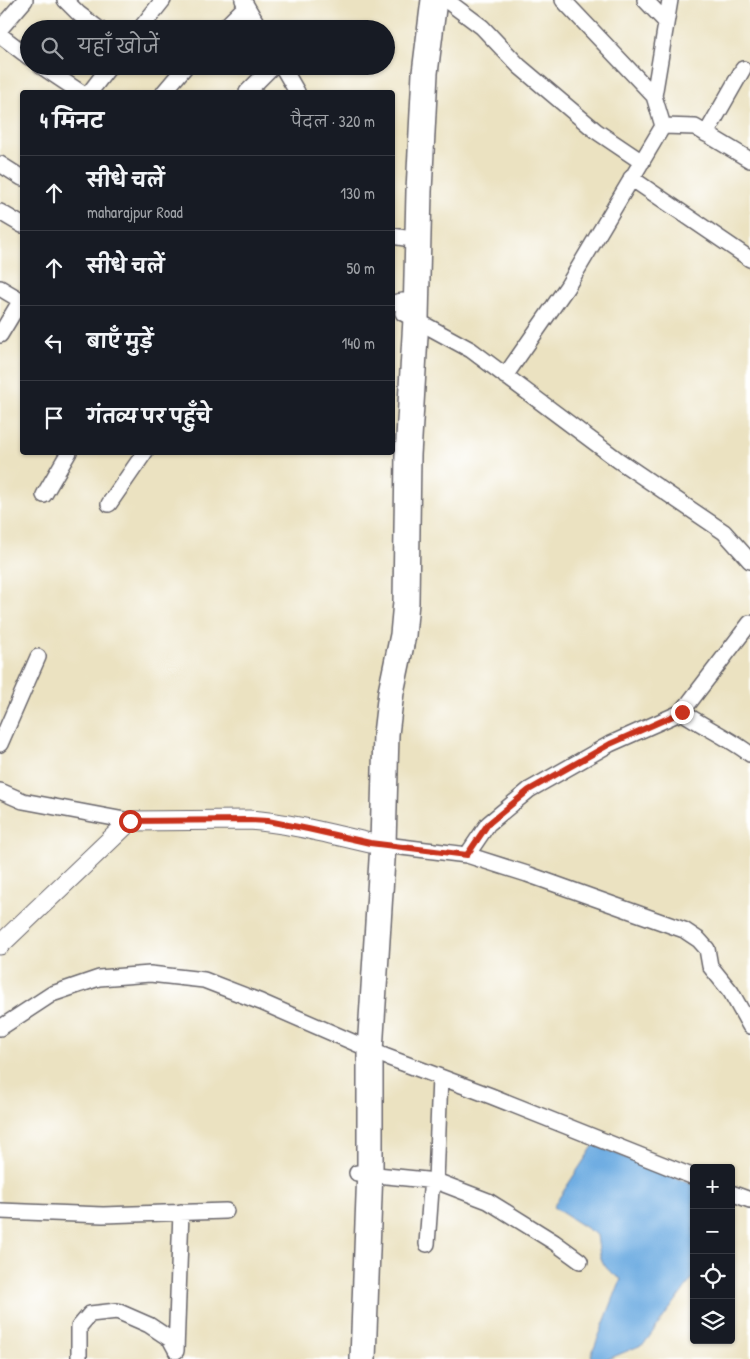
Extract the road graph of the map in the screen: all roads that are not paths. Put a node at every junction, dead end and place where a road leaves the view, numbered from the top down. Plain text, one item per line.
1 (25, 0) edge
2 (65, 0) edge
3 (163, 0) edge
4 (422, 0) edge
5 (434, 0) edge
6 (446, 0) edge
7 (563, 0) edge
8 (645, 0) edge
9 (670, 0) edge
10 (245, 3) edge
11 (87, 20) edge
12 (147, 20) edge
13 (231, 20) edge
14 (255, 20) edge
15 (666, 22) junction
16 (0, 29) edge
17 (0, 35) edge
18 (20, 50) edge
19 (743, 70) dead end
20 (54, 75) edge
21 (103, 75) edge
22 (178, 75) edge
23 (264, 75) edge
24 (287, 75) edge
25 (77, 90) edge
26 (92, 90) edge
27 (166, 90) edge
28 (249, 90) edge
29 (295, 90) edge
30 (654, 96) junction
31 (662, 126) junction
32 (706, 134) junction
33 (748, 155) edge
34 (642, 162) junction
35 (0, 164) edge
36 (20, 177) edge
37 (631, 178) junction
38 (0, 212) edge
39 (20, 224) edge
40 (399, 237) edge
41 (750, 258) edge
42 (0, 288) edge
43 (20, 299) edge
44 (20, 303) edge
45 (404, 309) edge
46 (0, 335) edge
47 (505, 376) junction
48 (67, 455) edge
49 (143, 455) edge
50 (44, 495) dead end
51 (109, 504) dead end
52 (750, 561) edge
53 (750, 623) edge
54 (38, 657) dead end
55 (682, 712) junction
56 (0, 744) edge
57 (750, 754) edge
58 (0, 791) edge
59 (130, 821) junction
60 (376, 844) junction
61 (467, 855) junction
62 (0, 945) edge
63 (750, 1026) edge
64 (0, 1028) edge
65 (364, 1048) junction
66 (440, 1077) junction
67 (363, 1173) junction
68 (690, 1175) edge
69 (436, 1181) junction
70 (735, 1194) edge
71 (750, 1200) edge
72 (0, 1211) edge
73 (226, 1211) dead end
74 (181, 1212) junction
75 (426, 1244) dead end
76 (580, 1261) dead end
77 (176, 1354) edge
78 (79, 1359) edge
79 (352, 1359) edge
80 (363, 1359) edge

1 - 16 street
2 - 11 street
3 - 12 street
4 - 40 highway
5 - 45 highway
6 - 34 street
7 - 30 street
8 - 15 street
9 - 15 street
10 - 13 street
10 - 14 street
15 - 30 street
17 - 18 street
19 - 32 street
20 - 25 street
21 - 26 street
22 - 27 street
23 - 28 street
24 - 29 street
30 - 31 street
31 - 32 street
31 - 34 street
32 - 33 street
34 - 37 street
35 - 36 street
37 - 41 street
37 - 47 street
38 - 39 street
40 - 45 highway
42 - 43 street
44 - 46 street
45 - 47 street
45 - 60 highway
47 - 52 street
48 - 50 street
49 - 51 street
53 - 55 street
54 - 56 street
55 - 57 street
55 - 61 street
58 - 59 street
59 - 60 street
59 - 62 street
60 - 61 street
60 - 65 highway
61 - 63 street
64 - 65 street
65 - 66 street
65 - 67 highway
66 - 68 street
66 - 69 street
67 - 69 street
67 - 79 highway
67 - 80 highway
69 - 75 street
69 - 76 street
70 - 71 street
72 - 74 street
73 - 74 street
74 - 77 street
77 - 78 street

